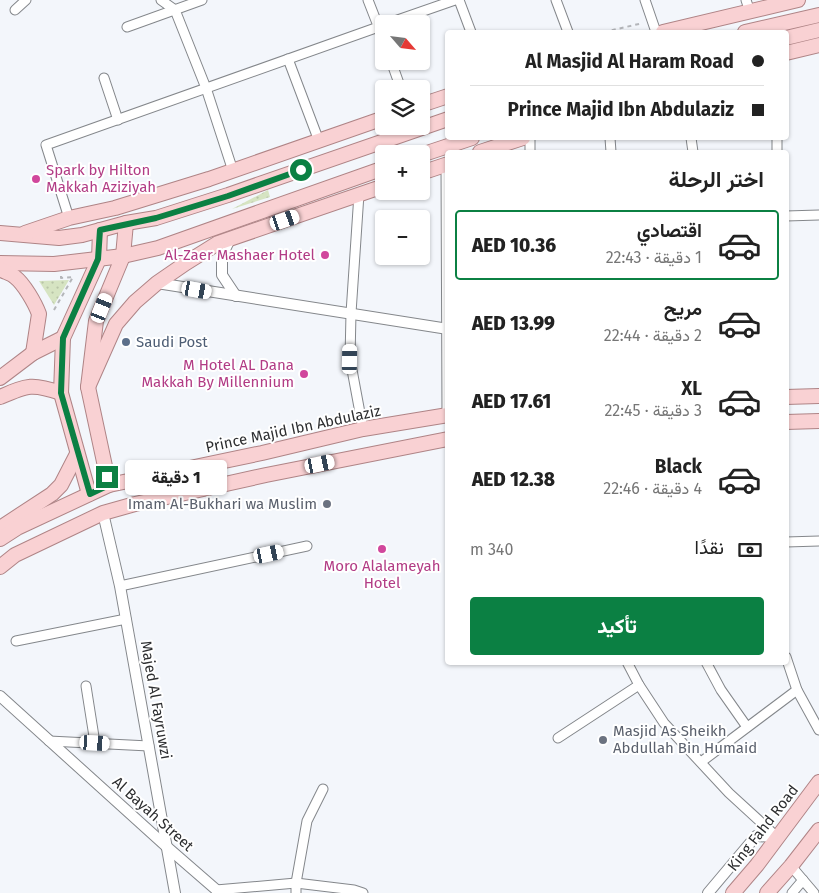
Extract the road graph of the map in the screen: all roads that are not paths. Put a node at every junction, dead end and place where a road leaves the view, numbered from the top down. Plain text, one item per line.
1 (26, 0) edge
2 (161, 0) edge
3 (202, 0) edge
4 (368, 0) edge
5 (455, 0) edge
6 (459, 0) edge
7 (556, 0) edge
8 (645, 0) edge
9 (798, 0) edge
10 (748, 6) edge
11 (16, 10) dead end
12 (175, 10) junction
13 (377, 15) edge
14 (412, 15) edge
15 (819, 15) edge
16 (708, 22) junction
17 (127, 27) dead end
18 (375, 28) edge
19 (470, 30) edge
20 (567, 30) edge
21 (655, 30) edge
22 (672, 30) edge
23 (698, 30) edge
24 (754, 30) edge
25 (819, 30) edge
26 (789, 37) edge
27 (819, 45) edge
28 (789, 52) edge
29 (288, 59) junction
30 (104, 78) dead end
31 (206, 88) junction
32 (445, 97) edge
33 (430, 102) edge
34 (118, 120) junction
35 (445, 120) edge
36 (375, 121) edge
37 (466, 140) edge
38 (517, 140) edge
39 (319, 141) junction
40 (486, 150) edge
41 (430, 152) edge
42 (437, 167) edge
43 (233, 170) junction
44 (375, 171) edge
45 (375, 189) edge
46 (360, 194) junction
47 (819, 215) edge
48 (789, 216) edge
49 (70, 218) junction
50 (445, 222) edge
51 (126, 223) junction
52 (100, 230) junction
53 (0, 234) edge
54 (21, 235) junction
55 (230, 239) junction
56 (123, 256) junction
57 (98, 259) junction
58 (0, 263) edge
59 (0, 270) edge
60 (157, 283) junction
61 (236, 296) junction
62 (351, 313) junction
63 (445, 328) edge
64 (63, 338) junction
65 (33, 353) junction
66 (0, 378) edge
67 (88, 387) junction
68 (61, 393) junction
69 (819, 396) edge
70 (0, 397) edge
71 (789, 397) edge
72 (445, 415) edge
73 (819, 421) edge
74 (789, 422) edge
75 (364, 429) junction
76 (445, 440) edge
77 (262, 453) junction
78 (77, 454) junction
79 (266, 476) junction
80 (109, 485) junction
81 (90, 494) junction
82 (103, 513) junction
83 (0, 528) edge
84 (0, 538) edge
85 (819, 541) edge
86 (789, 542) edge
87 (307, 546) dead end
88 (0, 567) edge
89 (120, 586) junction
90 (126, 619) junction
91 (16, 641) dead end
92 (629, 665) edge
93 (708, 665) edge
94 (789, 665) edge
95 (639, 685) junction
96 (86, 686) dead end
97 (797, 690) junction
98 (0, 696) edge
99 (747, 728) junction
100 (819, 730) edge
101 (558, 738) dead end
102 (49, 741) junction
103 (95, 743) junction
104 (149, 746) junction
105 (701, 762) junction
106 (819, 782) edge
107 (323, 789) dead end
108 (819, 830) edge
109 (777, 837) junction
110 (167, 847) junction
111 (792, 866) junction
112 (803, 880) junction
113 (296, 883) junction
114 (218, 892) edge
115 (175, 893) edge
116 (296, 893) edge
117 (364, 893) edge
118 (708, 893) edge
119 (733, 893) edge
120 (767, 893) edge
121 (792, 893) edge
122 (814, 893) edge

1 - 11 street
2 - 12 street
3 - 12 street
4 - 13 street
5 - 14 street
6 - 19 street
7 - 20 street
8 - 21 street
9 - 10 main road
10 - 16 main road
12 - 17 street
12 - 31 street
15 - 24 main road
16 - 22 main road
16 - 23 main road
18 - 29 street
25 - 26 main road
27 - 28 main road
29 - 31 street
29 - 39 street
30 - 34 street
31 - 34 street
31 - 43 street
32 - 33 main road
34 - 49 street
35 - 51 main road
36 - 39 main road
37 - 41 main road
38 - 40 main road
39 - 43 main road
42 - 50 street
43 - 49 main road
44 - 56 main road
45 - 46 main road
46 - 55 main road
46 - 62 street
47 - 48 street
49 - 54 main road
51 - 52 main road
51 - 56 main road
52 - 54 main road
52 - 57 main road
53 - 54 main road
55 - 60 main road
55 - 61 street
56 - 57 main road
56 - 67 main road
57 - 58 main road
57 - 64 main road
59 - 65 main road
60 - 61 street
60 - 67 main road
61 - 62 street
62 - 63 street
62 - 75 street
64 - 65 main road
64 - 68 main road
65 - 66 main road
67 - 80 main road
68 - 70 main road
68 - 78 main road
69 - 71 main road
72 - 75 main road, Prince Majid Ibn Abdulaziz
73 - 74 main road
75 - 77 main road, Prince Majid Ibn Abdulaziz
76 - 79 main road
77 - 79 main road
77 - 80 main road, Prince Majid Ibn Abdulaziz
78 - 81 main road
78 - 83 main road
79 - 82 main road
80 - 81 main road, Prince Majid Ibn Abdulaziz
81 - 84 main road, Prince Majid Ibn Abdulaziz
82 - 88 main road
82 - 89 street, Majed Al Fayruwzi
85 - 86 street
87 - 89 street
89 - 90 street, Majed Al Fayruwzi
90 - 91 street
90 - 104 street, Majed Al Fayruwzi
92 - 95 street
93 - 99 street
94 - 97 street
95 - 101 street
95 - 105 street
96 - 103 street
97 - 99 street
97 - 100 street
98 - 102 street, Al Bayah Street
99 - 105 street
102 - 103 street
102 - 110 street, Al Bayah Street
103 - 104 street
104 - 110 street, Majed Al Fayruwzi
105 - 109 street
106 - 109 main road, King Fahd Road
107 - 113 street
108 - 111 main road
109 - 118 street
109 - 119 main road, King Fahd Road
110 - 114 street, Al Bayah Street
110 - 115 street, Majed Al Fayruwzi
111 - 112 street
111 - 120 main road
112 - 121 street
112 - 122 street
113 - 114 street
113 - 116 street
113 - 117 street

